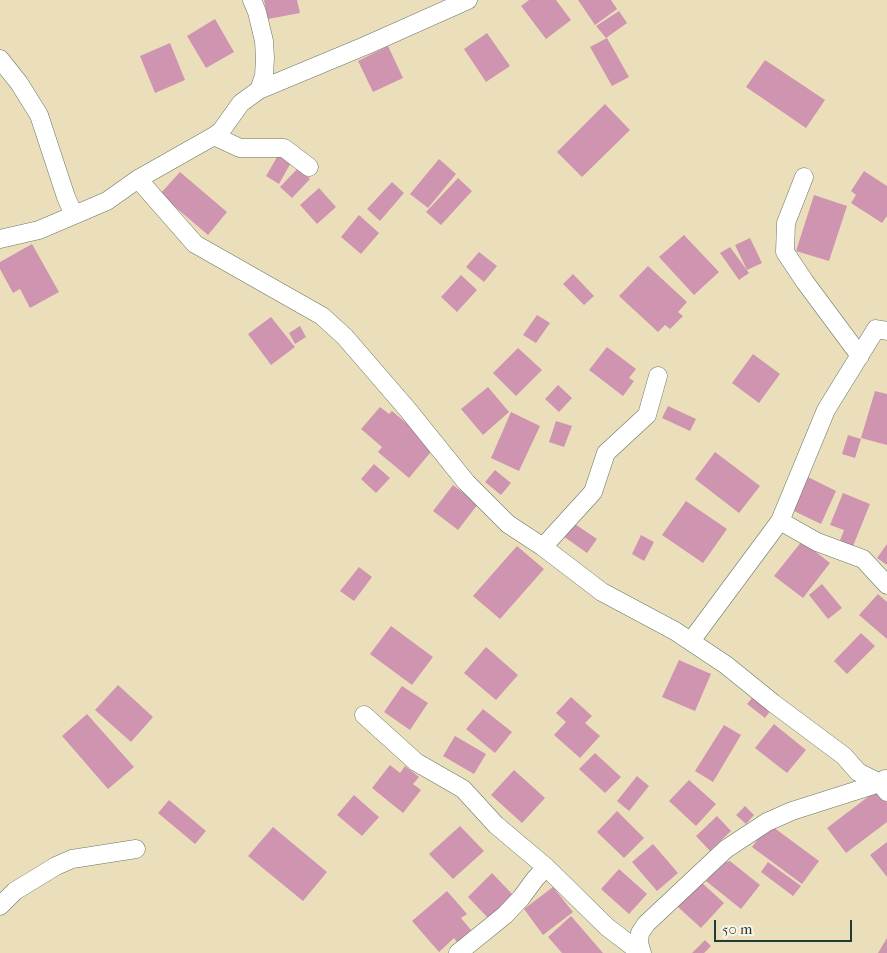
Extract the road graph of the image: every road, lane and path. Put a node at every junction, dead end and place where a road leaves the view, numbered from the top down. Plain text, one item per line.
1 (252, 0) edge
2 (468, 0) edge
3 (0, 59) edge
4 (259, 90) junction
5 (214, 136) junction
6 (309, 167) dead end
7 (804, 177) dead end
8 (138, 179) junction
9 (74, 215) junction
10 (0, 239) edge
11 (887, 331) edge
12 (860, 356) junction
13 (658, 376) dead end
14 (780, 521) junction
15 (543, 547) junction
16 (887, 585) edge
17 (691, 641) junction
18 (364, 715) dead end
19 (885, 784) edge
20 (136, 849) dead end
21 (546, 867) junction
22 (0, 906) edge
23 (458, 953) edge
24 (641, 953) edge

1 - 4 street
2 - 4 street
3 - 9 street
4 - 5 street
5 - 6 street
5 - 8 street
7 - 12 street
8 - 9 street
8 - 15 street
9 - 10 street
11 - 12 street
12 - 14 street
13 - 15 street
14 - 16 street
14 - 17 street
15 - 17 street
17 - 19 street
18 - 21 street
19 - 24 street
20 - 22 street
21 - 23 street
21 - 24 street

